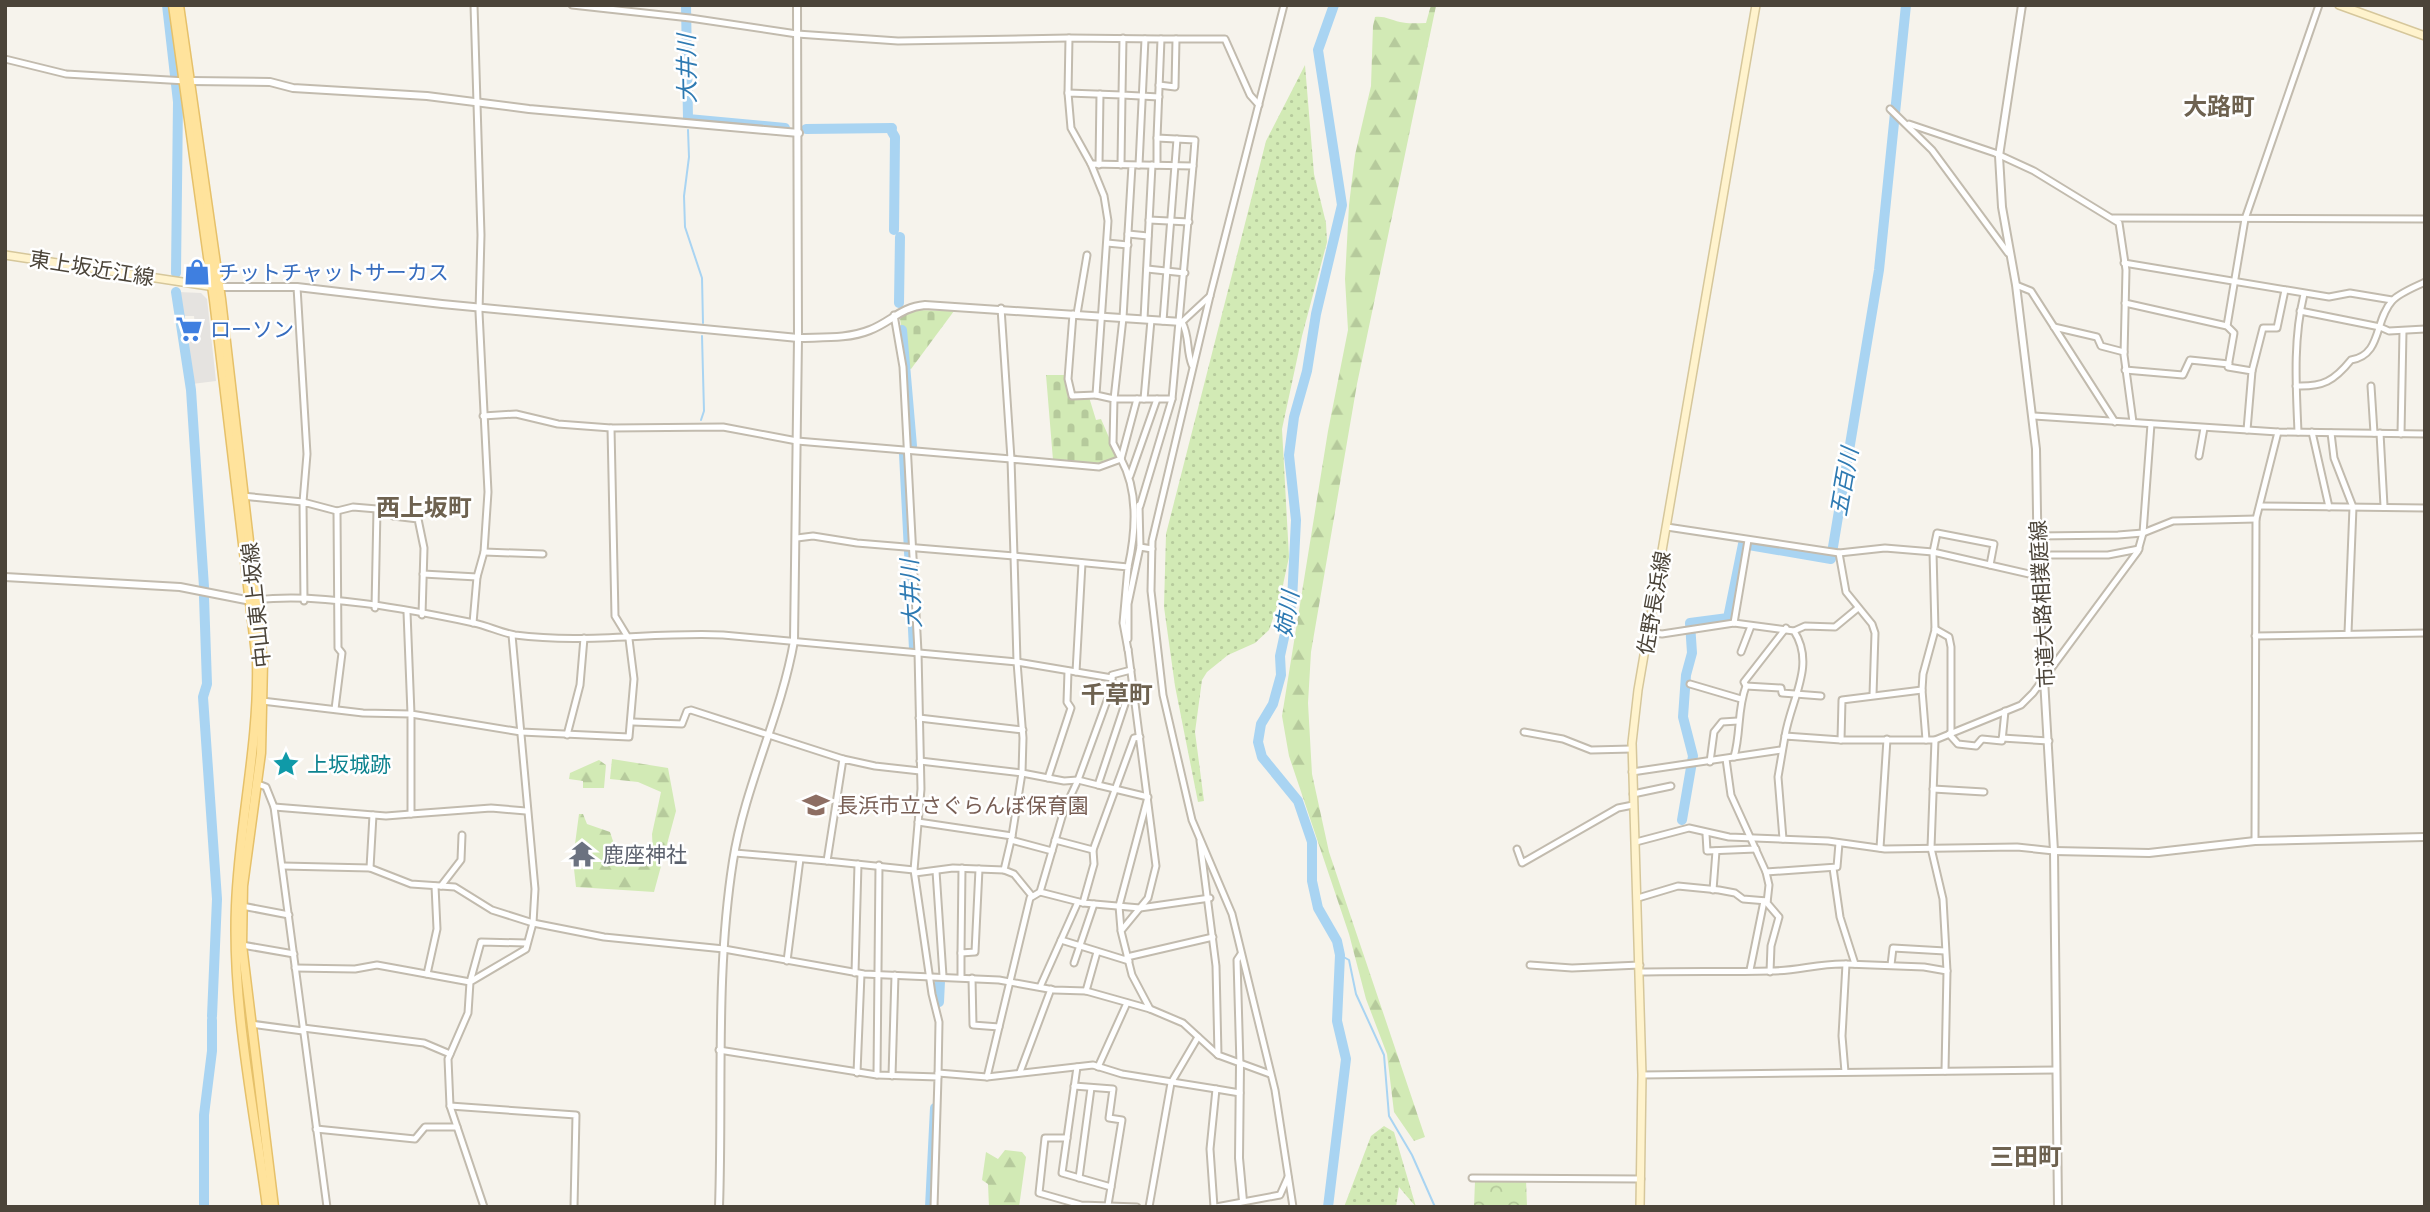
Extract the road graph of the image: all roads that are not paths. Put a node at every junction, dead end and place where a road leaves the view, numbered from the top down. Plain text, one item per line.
1 (173, 5) edge
2 (179, 5) edge
3 (474, 5) edge
4 (572, 5) edge
5 (797, 5) edge
6 (1284, 5) edge
7 (1756, 5) edge
8 (2022, 5) edge
9 (2319, 5) edge
10 (2339, 5) edge
11 (797, 34) junction
12 (2425, 36) edge
13 (1069, 38) junction
14 (1123, 38) junction
15 (1146, 39) junction
16 (1161, 39) junction
17 (1177, 39) junction
18 (5, 59) edge
19 (182, 81) junction
20 (1159, 85) junction
21 (1068, 93) junction
22 (1100, 94) junction
23 (1122, 95) junction
24 (1143, 97) junction
25 (1159, 97) junction
26 (474, 103) junction
27 (1259, 105) junction
28 (1891, 109) dead end
29 (1909, 124) junction
30 (799, 132) junction
31 (1157, 138) junction
32 (1177, 139) junction
33 (1999, 156) junction
34 (1091, 164) junction
35 (1099, 164) junction
36 (1121, 165) junction
37 (1136, 165) junction
38 (1154, 165) junction
39 (1173, 165) junction
40 (1193, 166) junction
41 (2113, 218) junction
42 (2245, 219) junction
43 (2425, 219) edge
44 (1149, 220) junction
45 (1170, 221) junction
46 (1189, 222) junction
47 (1128, 234) junction
48 (1149, 236) junction
49 (1107, 243) junction
50 (1128, 245) junction
51 (2008, 253) junction
52 (1087, 255) dead end
53 (5, 256) edge
54 (2124, 263) junction
55 (1147, 269) junction
56 (1167, 271) junction
57 (1185, 273) junction
58 (2232, 281) junction
59 (2425, 282) edge
60 (2016, 285) junction
61 (216, 287) junction
62 (297, 287) junction
63 (2285, 290) junction
64 (2304, 294) junction
65 (1210, 296) junction
66 (2392, 300) junction
67 (2125, 303) junction
68 (479, 307) junction
69 (1001, 308) junction
70 (2300, 311) junction
71 (1075, 314) junction
72 (894, 315) junction
73 (1103, 316) junction
74 (1123, 318) junction
75 (1148, 319) junction
76 (1163, 321) junction
77 (1182, 322) junction
78 (2227, 326) junction
79 (2054, 327) junction
80 (2380, 327) junction
81 (2425, 329) edge
82 (2403, 331) junction
83 (798, 338) junction
84 (2124, 352) junction
85 (2228, 364) junction
86 (1193, 367) junction
87 (2125, 370) junction
88 (2252, 371) junction
89 (2296, 386) junction
90 (2371, 386) dead end
91 (1096, 395) junction
92 (1114, 399) junction
93 (1141, 399) junction
94 (1157, 399) junction
95 (1172, 399) junction
96 (483, 416) junction
97 (2034, 416) junction
98 (2115, 422) junction
99 (2133, 422) junction
100 (2151, 424) junction
101 (611, 428) junction
102 (2204, 428) junction
103 (2247, 430) junction
104 (2278, 432) junction
105 (2298, 432) junction
106 (2312, 432) junction
107 (2331, 433) junction
108 (2377, 433) junction
109 (2400, 433) junction
110 (2425, 434) edge
111 (797, 440) junction
112 (908, 449) junction
113 (2199, 456) dead end
114 (1011, 459) junction
115 (1121, 459) junction
116 (1130, 476) junction
117 (242, 496) junction
118 (1134, 501) junction
119 (303, 502) junction
120 (1140, 506) junction
121 (2260, 506) junction
122 (2384, 506) junction
123 (2329, 507) junction
124 (2353, 507) junction
125 (2425, 508) edge
126 (377, 509) junction
127 (337, 511) junction
128 (2256, 519) junction
129 (1667, 527) junction
130 (2143, 533) junction
131 (2037, 536) junction
132 (797, 538) junction
133 (1748, 540) junction
134 (1140, 547) junction
135 (913, 548) junction
136 (2139, 549) junction
137 (1152, 550) junction
138 (484, 552) junction
139 (1933, 552) junction
140 (1838, 553) junction
141 (543, 554) dead end
142 (2038, 555) junction
143 (1013, 556) junction
144 (1082, 563) junction
145 (1990, 565) junction
146 (1128, 567) junction
147 (423, 573) junction
148 (2038, 576) junction
149 (5, 577) edge
150 (477, 577) junction
151 (253, 601) junction
152 (303, 601) junction
153 (338, 602) junction
154 (375, 608) junction
155 (1858, 608) junction
156 (407, 612) junction
157 (422, 614) junction
158 (473, 623) junction
159 (1734, 623) junction
160 (1751, 626) junction
161 (1786, 628) junction
162 (1936, 629) junction
163 (1794, 631) junction
164 (1649, 632) junction
165 (2348, 633) junction
166 (2425, 633) edge
167 (512, 635) junction
168 (2255, 636) junction
169 (584, 638) junction
170 (629, 639) junction
171 (794, 641) junction
172 (1128, 650) junction
173 (918, 652) junction
174 (1741, 652) dead end
175 (1017, 662) junction
176 (1131, 670) junction
177 (1068, 671) junction
178 (1076, 672) junction
179 (2045, 675) junction
180 (1112, 678) junction
181 (1690, 684) dead end
182 (1746, 686) junction
183 (1922, 690) junction
184 (1134, 694) junction
185 (1796, 694) junction
186 (1874, 695) junction
187 (1821, 696) dead end
188 (1741, 699) junction
189 (261, 701) junction
190 (335, 709) junction
191 (2006, 711) junction
192 (411, 714) junction
193 (919, 718) junction
194 (1738, 721) junction
195 (633, 722) junction
196 (1023, 730) junction
197 (521, 732) junction
198 (1524, 732) dead end
199 (1950, 733) junction
200 (567, 735) junction
201 (769, 735) junction
202 (1785, 736) junction
203 (1140, 737) junction
204 (2002, 738) junction
205 (1887, 739) junction
206 (1841, 740) junction
207 (1926, 740) junction
208 (1935, 740) junction
209 (2049, 741) junction
210 (1632, 749) junction
211 (1781, 750) junction
212 (1734, 757) junction
213 (843, 759) junction
214 (1726, 759) junction
215 (920, 761) junction
216 (1710, 762) junction
217 (920, 771) junction
218 (1631, 772) junction
219 (1022, 773) junction
220 (1048, 778) junction
221 (1078, 780) junction
222 (258, 784) junction
223 (1098, 785) junction
224 (1671, 786) dead end
225 (1933, 789) junction
226 (1118, 790) junction
227 (1984, 792) dead end
228 (1633, 794) junction
229 (1148, 797) junction
230 (1633, 805) junction
231 (274, 807) junction
232 (526, 811) junction
233 (411, 814) junction
234 (373, 816) junction
235 (918, 822) junction
236 (1706, 834) junction
237 (462, 835) dead end
238 (2425, 837) edge
239 (1011, 838) junction
240 (1200, 838) junction
241 (1751, 838) junction
242 (1783, 839) junction
243 (1055, 840) junction
244 (2255, 841) junction
245 (1636, 842) junction
246 (1839, 843) junction
247 (1880, 848) junction
248 (1931, 848) junction
249 (1517, 849) dead end
250 (1756, 849) junction
251 (1093, 850) junction
252 (1052, 851) junction
253 (1716, 851) junction
254 (2054, 851) junction
255 (734, 853) junction
256 (800, 859) junction
257 (827, 861) junction
258 (858, 864) junction
259 (879, 865) junction
260 (283, 866) junction
261 (370, 868) junction
262 (962, 868) junction
263 (1833, 868) junction
264 (979, 869) junction
265 (1004, 870) junction
266 (936, 871) junction
267 (915, 872) junction
268 (1766, 873) junction
269 (438, 886) junction
270 (1713, 890) junction
271 (1040, 892) junction
272 (1032, 896) junction
273 (1210, 898) junction
274 (1638, 898) junction
275 (1766, 901) junction
276 (1080, 903) junction
277 (1094, 904) junction
278 (242, 906) junction
279 (1119, 906) junction
280 (1140, 908) junction
281 (289, 915) junction
282 (533, 923) junction
283 (1121, 931) junction
284 (1213, 937) junction
285 (1061, 940) junction
286 (527, 943) junction
287 (239, 945) junction
288 (1081, 947) junction
289 (724, 949) junction
290 (1945, 951) junction
291 (1097, 952) junction
292 (961, 953) junction
293 (294, 954) junction
294 (1241, 954) junction
295 (1128, 959) junction
296 (787, 961) junction
297 (1074, 963) dead end
298 (1846, 964) junction
299 (1855, 964) junction
300 (1530, 965) dead end
301 (1891, 965) junction
302 (295, 968) junction
303 (1640, 969) junction
304 (1750, 970) junction
305 (1770, 971) junction
306 (1947, 971) junction
307 (858, 973) junction
308 (427, 975) junction
309 (880, 975) junction
310 (895, 975) junction
311 (930, 976) junction
312 (943, 976) junction
313 (961, 977) junction
314 (972, 978) junction
315 (470, 982) junction
316 (1010, 982) junction
317 (1040, 987) junction
318 (1051, 989) junction
319 (1086, 991) junction
320 (1127, 1003) junction
321 (1150, 1009) junction
322 (250, 1023) junction
323 (999, 1027) junction
324 (303, 1029) junction
325 (1198, 1037) junction
326 (719, 1050) junction
327 (450, 1054) junction
328 (1218, 1055) junction
329 (1240, 1065) junction
330 (1077, 1066) junction
331 (1098, 1067) junction
332 (2056, 1070) junction
333 (1945, 1071) junction
334 (1845, 1072) junction
335 (857, 1073) junction
336 (1020, 1073) junction
337 (1270, 1074) junction
338 (938, 1075) junction
339 (1642, 1075) junction
340 (877, 1076) junction
341 (892, 1076) junction
342 (987, 1077) junction
343 (1171, 1083) junction
344 (1074, 1086) junction
345 (1091, 1088) junction
346 (1216, 1089) junction
347 (1240, 1093) junction
348 (450, 1106) junction
349 (457, 1127) junction
350 (316, 1129) junction
351 (1067, 1138) junction
352 (1289, 1177) junction
353 (1079, 1178) junction
354 (1472, 1178) dead end
355 (1641, 1179) junction
356 (1111, 1186) junction
357 (1243, 1201) junction
358 (1108, 1205) edge
359 (267, 1207) edge
360 (274, 1207) edge
361 (327, 1207) edge
362 (484, 1207) edge
363 (574, 1207) edge
364 (719, 1207) edge
365 (934, 1207) edge
366 (1136, 1207) edge
367 (1149, 1207) edge
368 (1215, 1207) edge
369 (1293, 1207) edge
370 (1640, 1207) edge
371 (2058, 1207) edge

1 - 19 main road, 中山東上坂線
2 - 19 main road, 中山東上坂線
3 - 26 street
4 - 11 street
5 - 11 street
6 - 27 street
7 - 129 main road, 佐野長浜線
8 - 33 street, 市道大路相撲庭線
9 - 42 street
10 - 12 main road
11 - 13 street
11 - 30 street
13 - 14 street
13 - 21 street
14 - 15 street
14 - 23 street
15 - 16 street
15 - 24 street
16 - 17 street
16 - 20 street
17 - 20 street
17 - 27 street
18 - 19 street
19 - 26 street
19 - 61 main road, 中山東上坂線
20 - 25 street
21 - 22 street
21 - 34 street
22 - 23 street
22 - 35 street
23 - 24 street
23 - 36 street
24 - 25 street
24 - 37 street
25 - 31 street
26 - 30 street
26 - 68 street
27 - 65 street
28 - 29 street
29 - 33 street
29 - 51 street
30 - 83 street
31 - 32 street
31 - 38 street
32 - 39 street
32 - 40 street
33 - 41 street
33 - 51 street, 市道大路相撲庭線
34 - 35 street
34 - 49 street
35 - 36 street
36 - 37 street
37 - 38 street
37 - 47 street
38 - 39 street
38 - 44 street
39 - 40 street
39 - 45 street
40 - 46 street
41 - 42 street
41 - 54 street
42 - 43 street
42 - 58 street
44 - 45 street
44 - 48 street
45 - 46 street
45 - 56 street
46 - 57 street
47 - 48 street
47 - 50 street
48 - 55 street
49 - 50 street
49 - 73 street
50 - 74 street
51 - 60 street, 市道大路相撲庭線
52 - 71 street
53 - 61 main road, 東上坂近江線
54 - 58 street
54 - 67 street
55 - 56 street
55 - 75 street
56 - 57 street
56 - 76 street
57 - 77 street
58 - 63 street
58 - 78 street
59 - 66 street
60 - 79 street
60 - 97 street, 市道大路相撲庭線
61 - 62 street
61 - 117 main road, 中山東上坂線
62 - 68 street
62 - 119 street
63 - 64 street
63 - 88 street
64 - 66 street
64 - 70 street
65 - 77 street
65 - 86 street
66 - 80 street
67 - 78 street
67 - 84 street
68 - 83 street
68 - 96 street
69 - 71 street
69 - 72 street
69 - 114 street
70 - 80 street
70 - 89 street
71 - 73 street
71 - 91 street
72 - 83 street
72 - 112 street
73 - 74 street
73 - 91 street
74 - 75 street
74 - 92 street
75 - 76 street
75 - 93 street
76 - 77 street
77 - 86 street
77 - 95 street
78 - 85 street
79 - 84 street
79 - 98 street
80 - 82 street
80 - 89 street
81 - 82 street
82 - 109 street
83 - 111 street
84 - 87 street
85 - 87 street
85 - 88 street
86 - 137 street
87 - 99 street
88 - 103 street
89 - 105 street
90 - 108 street
91 - 92 street
92 - 93 street
92 - 115 street
93 - 94 street
93 - 115 street
94 - 95 street
94 - 116 street
95 - 120 street
96 - 101 street
96 - 138 street
97 - 98 street
97 - 131 street, 市道大路相撲庭線
98 - 99 street
99 - 100 street
100 - 102 street
100 - 130 street
101 - 111 street
101 - 170 street
102 - 103 street
102 - 113 street
103 - 104 street
104 - 105 street
104 - 121 street
105 - 106 street
106 - 107 street
106 - 123 street
107 - 108 street
107 - 124 street
108 - 109 street
108 - 122 street
109 - 110 street
111 - 112 street
111 - 132 street
112 - 114 street
112 - 135 street
114 - 115 street
114 - 143 street
115 - 116 street
116 - 118 street
117 - 119 street
117 - 151 main road, 中山東上坂線
118 - 120 street
118 - 146 street
119 - 127 street
119 - 152 street
120 - 134 street
121 - 123 street
121 - 128 street
122 - 124 street
122 - 125 street
123 - 124 street
124 - 165 street
126 - 127 street
126 - 147 street
126 - 154 street
127 - 153 street
128 - 130 street
128 - 168 street
129 - 133 street
129 - 164 main road, 佐野長浜線
130 - 131 street
130 - 136 street
131 - 142 street, 市道大路相撲庭線
132 - 135 street
132 - 171 street
133 - 140 street
133 - 159 street
134 - 137 street
134 - 172 street
135 - 143 street
135 - 173 street
136 - 142 street
136 - 179 street
137 - 240 street
138 - 141 street
138 - 150 street
139 - 140 street
139 - 145 street
139 - 145 street
139 - 162 street
140 - 155 street
142 - 148 street, 市道大路相撲庭線
143 - 144 street
143 - 175 street
144 - 146 street
144 - 178 street
145 - 148 street
146 - 172 street
147 - 150 street
147 - 157 street
148 - 179 street, 市道大路相撲庭線
149 - 151 street
150 - 158 street
151 - 152 street
151 - 189 main road, 中山東上坂線
152 - 153 street
153 - 154 street
153 - 190 street
154 - 156 street
155 - 163 street
155 - 186 street
156 - 157 street
156 - 192 street
157 - 158 street
158 - 167 street
159 - 160 street
159 - 164 street
160 - 161 street
160 - 174 street
161 - 163 street
161 - 182 street
162 - 183 street
162 - 199 street
163 - 185 street
164 - 210 main road, 佐野長浜線
165 - 166 street
165 - 168 street
167 - 169 street
167 - 197 street
168 - 244 street
169 - 170 street
169 - 200 street
170 - 171 street
170 - 195 street
171 - 173 street
171 - 201 street
172 - 176 street
173 - 175 street
173 - 193 street
175 - 177 street
175 - 196 street
176 - 180 street
176 - 184 street
177 - 178 street
177 - 220 street
178 - 180 street
179 - 191 street
179 - 209 street, 市道大路相撲庭線
180 - 221 street
181 - 188 street
182 - 185 street
182 - 188 street
183 - 186 street
183 - 207 street
184 - 203 street
184 - 223 street
185 - 187 street
185 - 202 street
186 - 206 street
188 - 194 street
189 - 190 street
189 - 222 main road, 中山東上坂線
189 - 287 main road, 中山東上坂線
190 - 192 street
191 - 199 street
191 - 204 street
192 - 197 street
192 - 233 street
193 - 196 street
193 - 215 street
194 - 212 street
194 - 216 street
195 - 200 street
195 - 201 street
196 - 219 street
197 - 200 street
197 - 232 street
198 - 210 street
199 - 204 street
199 - 208 street
201 - 213 street
201 - 255 street
202 - 206 street
202 - 211 street
203 - 226 street
203 - 229 street
204 - 209 street
205 - 206 street
205 - 207 street
205 - 247 street
207 - 208 street
208 - 225 street
209 - 254 street, 市道大路相撲庭線
210 - 218 main road, 佐野長浜線
211 - 212 street
211 - 242 street
212 - 214 street
213 - 217 street
213 - 257 street
214 - 216 street
214 - 241 street
215 - 217 street
215 - 219 street
216 - 218 street
217 - 235 street
218 - 228 main road, 佐野長浜線
219 - 220 street
219 - 239 street
220 - 221 street
221 - 223 street
221 - 243 street
222 - 231 street
222 - 278 main road, 中山東上坂線
223 - 226 street
224 - 228 street
225 - 227 street
225 - 248 street
226 - 229 street
226 - 251 street
228 - 230 main road, 佐野長浜線
229 - 279 street
229 - 280 street
230 - 245 main road, 佐野長浜線
230 - 249 street
231 - 234 street
231 - 260 street
232 - 233 street
232 - 282 street
233 - 234 street
234 - 261 street
235 - 239 street
235 - 267 street
236 - 241 street
236 - 245 street
236 - 253 street
237 - 269 street
238 - 244 street
239 - 252 street
239 - 265 street
240 - 273 street
240 - 294 street
241 - 242 street
241 - 250 street
242 - 246 street
243 - 251 street
243 - 252 street
244 - 254 street
245 - 274 main road, 佐野長浜線
246 - 247 street
246 - 263 street
247 - 248 street
248 - 254 street
248 - 290 street
250 - 253 street
250 - 268 street
251 - 276 street
252 - 271 street
253 - 270 street
254 - 332 street, 市道大路相撲庭線
255 - 256 street
255 - 289 street
256 - 257 street
256 - 296 street
257 - 258 street
258 - 259 street
258 - 307 street
259 - 267 street
259 - 309 street
260 - 261 street
260 - 281 street
261 - 269 street
262 - 264 street
262 - 266 street
262 - 292 street
263 - 268 street
263 - 299 street
264 - 265 street
264 - 292 street
265 - 272 street
266 - 267 street
266 - 312 street
267 - 311 street
268 - 275 street
269 - 282 street
269 - 308 street
270 - 274 street
270 - 275 street
271 - 272 street
271 - 276 street
272 - 316 street
273 - 280 street
273 - 284 street
274 - 303 main road, 佐野長浜線
275 - 304 street
275 - 305 street
276 - 277 street
276 - 285 street
277 - 279 street
277 - 288 street
278 - 281 street
278 - 287 main road, 中山東上坂線
279 - 280 street
279 - 283 street
280 - 283 street
281 - 293 street
282 - 286 street
282 - 289 street
283 - 295 street
284 - 295 street
284 - 328 street
285 - 288 street
285 - 317 street
286 - 315 street
286 - 315 street
287 - 293 street
287 - 322 main road, 中山東上坂線
287 - 359 main road, 中山東上坂線
288 - 291 street
288 - 297 street
289 - 296 street
289 - 326 street
290 - 301 street
290 - 306 street
291 - 295 street
291 - 319 street
292 - 313 street
293 - 302 street
294 - 329 street
294 - 337 street
295 - 321 street
296 - 307 street
298 - 299 street
298 - 305 street
298 - 334 street
299 - 301 street
300 - 303 street
301 - 306 street
302 - 308 street
302 - 324 street
303 - 304 street
303 - 339 main road, 佐野長浜線
304 - 305 street
306 - 333 street
307 - 309 street
307 - 335 street
308 - 315 street
309 - 310 street
309 - 340 street
310 - 311 street
310 - 341 street
311 - 312 street
311 - 338 street
312 - 313 street
313 - 314 street
314 - 316 street
314 - 323 street
315 - 327 street
316 - 317 street
316 - 323 street
317 - 318 street
318 - 319 street
318 - 336 street
319 - 320 street
320 - 321 street
320 - 331 street
321 - 325 street
322 - 324 street
322 - 360 main road, 中山東上坂線
323 - 342 street
324 - 327 street
324 - 350 street
325 - 328 street
325 - 343 street
326 - 335 street
326 - 364 street
327 - 348 street
328 - 329 street
329 - 337 street
329 - 347 street
330 - 331 street
330 - 336 street
330 - 344 street
331 - 343 street
332 - 333 street
332 - 371 street, 市道大路相撲庭線
333 - 334 street
334 - 339 street
335 - 340 street
336 - 342 street
337 - 352 street
338 - 341 street
338 - 342 street
338 - 365 street
339 - 355 main road, 佐野長浜線
340 - 341 street
343 - 346 street
343 - 367 street
344 - 345 street
344 - 351 street
345 - 353 street
345 - 356 street
346 - 347 street
346 - 368 street
347 - 357 street
348 - 349 street
348 - 363 street
349 - 350 street
349 - 362 street
350 - 361 street
351 - 353 street
351 - 358 street
352 - 357 street
352 - 369 street
353 - 356 street
354 - 355 street
355 - 370 main road, 佐野長浜線
356 - 358 street
357 - 368 street
358 - 366 street

